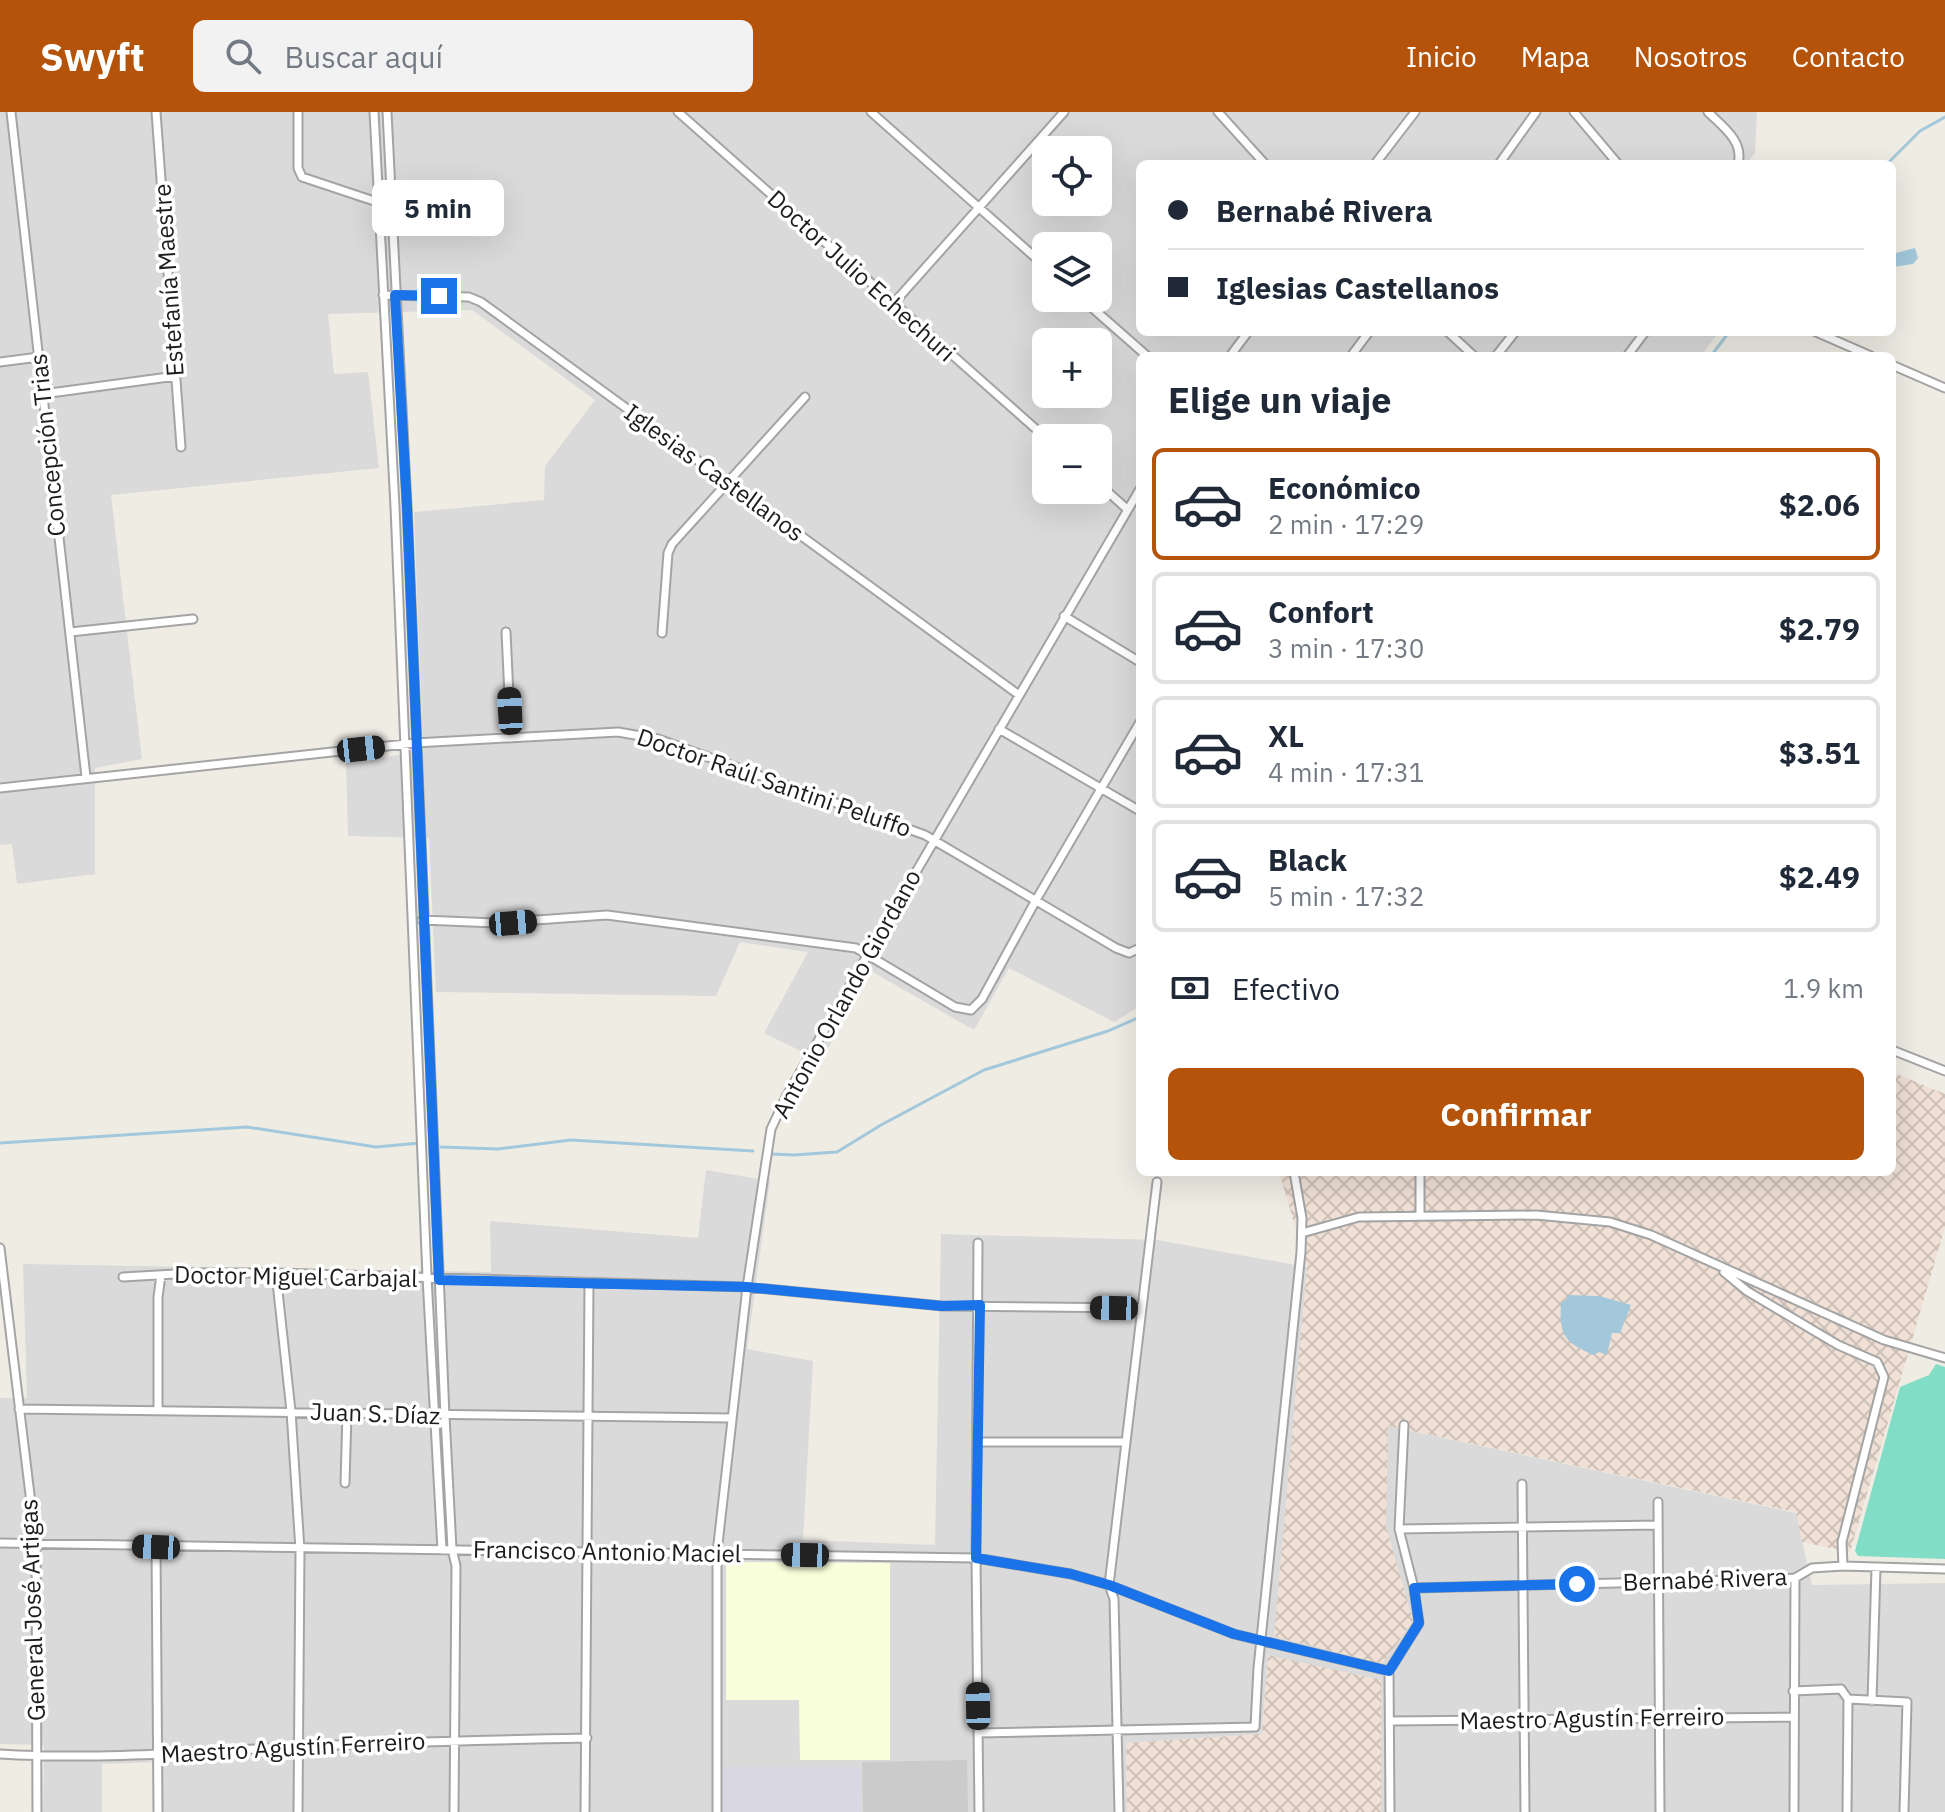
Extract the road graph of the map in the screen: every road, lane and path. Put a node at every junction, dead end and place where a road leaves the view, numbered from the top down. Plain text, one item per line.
1 (11, 112) edge
2 (156, 112) edge
3 (298, 112) edge
4 (374, 112) edge
5 (387, 112) edge
6 (678, 112) edge
7 (871, 112) edge
8 (1064, 112) edge
9 (1218, 112) edge
10 (1415, 112) edge
11 (1536, 112) edge
12 (1574, 112) edge
13 (1708, 112) edge
14 (1261, 160) edge
15 (1378, 160) edge
16 (1502, 160) edge
17 (1615, 160) edge
18 (1739, 160) edge
19 (378, 203) junction
20 (390, 205) junction
21 (979, 207) junction
22 (1032, 254) edge
23 (383, 295) junction
24 (395, 295) junction
25 (893, 304) junction
26 (1097, 312) edge
27 (1452, 336) edge
28 (1512, 336) edge
29 (1825, 336) edge
30 (1142, 352) edge
31 (1470, 352) edge
32 (1499, 352) edge
33 (1862, 352) edge
34 (39, 357) junction
35 (0, 362) edge
36 (1896, 367) edge
37 (176, 376) junction
38 (1945, 388) edge
39 (43, 394) junction
40 (805, 397) dead end
41 (1032, 426) edge
42 (181, 447) dead end
43 (726, 483) junction
44 (1112, 494) edge
45 (1136, 496) edge
46 (1129, 507) junction
47 (1136, 510) edge
48 (1064, 616) junction
49 (193, 619) dead end
50 (70, 632) junction
51 (506, 632) dead end
52 (662, 633) dead end
53 (1136, 660) edge
54 (1019, 695) junction
55 (999, 729) junction
56 (1136, 729) edge
57 (511, 738) junction
58 (415, 743) junction
59 (86, 777) junction
60 (0, 788) edge
61 (1101, 788) junction
62 (1136, 809) edge
63 (934, 840) junction
64 (1036, 900) junction
65 (423, 919) junction
66 (412, 920) junction
67 (1136, 950) edge
68 (868, 954) junction
69 (1896, 1052) edge
70 (1945, 1071) edge
71 (1295, 1176) edge
72 (1420, 1176) edge
73 (1157, 1182) dead end
74 (1420, 1216) junction
75 (1302, 1233) junction
76 (978, 1243) dead end
77 (0, 1248) edge
78 (1717, 1266) junction
79 (276, 1273) junction
80 (161, 1275) junction
81 (123, 1277) dead end
82 (439, 1280) junction
83 (589, 1284) junction
84 (747, 1287) junction
85 (980, 1305) junction
86 (1140, 1308) junction
87 (1945, 1358) edge
88 (19, 1409) junction
89 (158, 1410) junction
90 (291, 1411) junction
91 (347, 1413) junction
92 (445, 1416) junction
93 (587, 1418) junction
94 (730, 1418) junction
95 (1404, 1425) dead end
96 (978, 1442) junction
97 (1125, 1442) junction
98 (345, 1483) dead end
99 (1522, 1484) dead end
100 (1658, 1502) dead end
101 (1658, 1525) junction
102 (1522, 1527) junction
103 (1399, 1529) junction
104 (0, 1543) edge
105 (36, 1544) junction
106 (156, 1547) junction
107 (452, 1549) junction
108 (300, 1550) junction
109 (442, 1550) junction
110 (588, 1553) junction
111 (717, 1553) junction
112 (976, 1558) junction
113 (1843, 1566) junction
114 (1876, 1568) junction
115 (1945, 1569) edge
116 (1795, 1578) junction
117 (1658, 1583) junction
118 (1109, 1585) junction
119 (1523, 1586) junction
120 (1414, 1588) junction
121 (1262, 1640) junction
122 (1389, 1671) junction
123 (1793, 1691) junction
124 (1848, 1699) junction
125 (1872, 1701) junction
126 (1661, 1717) junction
127 (1793, 1717) junction
128 (1525, 1720) junction
129 (1390, 1721) junction
130 (1119, 1731) junction
131 (979, 1733) junction
132 (587, 1738) junction
133 (455, 1741) junction
134 (297, 1747) junction
135 (0, 1754) edge
136 (157, 1754) junction
137 (38, 1756) junction
138 (37, 1812) edge
139 (158, 1812) edge
140 (298, 1812) edge
141 (454, 1812) edge
142 (585, 1812) edge
143 (717, 1812) edge
144 (979, 1812) edge
145 (1119, 1812) edge
146 (1390, 1812) edge
147 (1525, 1812) edge
148 (1660, 1812) edge
149 (1794, 1812) edge
150 (1847, 1812) edge
151 (1904, 1812) edge

1 - 34 street, Concepción Trias
2 - 37 street, Estefanía Maestre
3 - 19 street
4 - 19 street
5 - 20 street
6 - 25 street, Doctor Julio Echechuri
7 - 21 street
8 - 21 street
9 - 14 street
10 - 15 street
11 - 16 street
12 - 17 street
13 - 18 street
19 - 20 street
19 - 23 street
20 - 24 street
21 - 22 street
21 - 25 street
23 - 24 street, Iglesias Castellanos
23 - 66 street
24 - 43 street, Iglesias Castellanos
24 - 58 street
25 - 41 street, Doctor Julio Echechuri
26 - 30 street
27 - 31 street
28 - 32 street
29 - 33 street
34 - 35 street
34 - 39 street, Concepción Trias
36 - 38 street
37 - 39 street
37 - 42 street, Estefanía Maestre
39 - 50 street, Concepción Trias
40 - 43 street
43 - 52 street
43 - 54 street, Iglesias Castellanos
44 - 46 street
45 - 46 street, Antonio Orlando Giordano
46 - 47 street
46 - 48 street, Antonio Orlando Giordano
48 - 53 street
48 - 54 street, Antonio Orlando Giordano
49 - 50 street
50 - 59 street, Concepción Trias
51 - 57 street
54 - 55 street, Antonio Orlando Giordano
55 - 61 street
55 - 63 street, Antonio Orlando Giordano
56 - 61 street
57 - 58 street, Doctor Raúl Santini Peluffo
57 - 63 street, Doctor Raúl Santini Peluffo
58 - 59 street, Doctor Raúl Santini Peluffo
58 - 65 street
59 - 60 street, Doctor Raúl Santini Peluffo
61 - 62 street
61 - 64 street
63 - 64 street, Doctor Raúl Santini Peluffo
63 - 68 street, Antonio Orlando Giordano
64 - 67 street, Doctor Raúl Santini Peluffo
64 - 68 street
65 - 66 street
65 - 68 street
65 - 82 street
66 - 109 street
68 - 84 street, Antonio Orlando Giordano
69 - 70 street
71 - 75 street
72 - 74 street
73 - 86 street
74 - 75 street
74 - 78 street
75 - 121 street
76 - 85 street
77 - 88 street, General José Artigas
78 - 87 street
78 - 113 street
79 - 80 street, Doctor Miguel Carbajal
79 - 82 street, Doctor Miguel Carbajal
79 - 90 street
80 - 81 street, Doctor Miguel Carbajal
80 - 89 street
82 - 83 street, Doctor Miguel Carbajal
82 - 92 street
83 - 84 street, Doctor Miguel Carbajal
83 - 93 street
84 - 85 street, Doctor Miguel Carbajal
84 - 94 street, Antonio Orlando Giordano
85 - 86 street, Doctor Miguel Carbajal
85 - 96 street
86 - 97 street
88 - 89 street, Juan S. Díaz
88 - 105 street, General José Artigas
89 - 90 street, Juan S. Díaz
90 - 91 street, Juan S. Díaz
90 - 108 street
91 - 92 street, Juan S. Díaz
91 - 98 street
92 - 93 street, Juan S. Díaz
92 - 107 street
93 - 94 street, Juan S. Díaz
93 - 110 street
94 - 111 street, Antonio Orlando Giordano
95 - 103 street
96 - 97 street
96 - 112 street
97 - 118 street
99 - 102 street
100 - 101 street
101 - 102 street
101 - 117 street
102 - 103 street
102 - 119 street
103 - 120 street
104 - 105 street, Francisco Antonio Maciel
105 - 106 street, Francisco Antonio Maciel
105 - 137 street, General José Artigas
106 - 108 street, Francisco Antonio Maciel
106 - 136 street
107 - 109 street, Francisco Antonio Maciel
107 - 110 street, Francisco Antonio Maciel
107 - 133 street
108 - 109 street, Francisco Antonio Maciel
108 - 134 street
110 - 111 street, Francisco Antonio Maciel
110 - 132 street
111 - 112 street, Francisco Antonio Maciel
111 - 143 street, Antonio Orlando Giordano
112 - 118 street, Francisco Antonio Maciel
112 - 131 street
113 - 114 street, Bernabé Rivera
113 - 116 street, Bernabé Rivera
114 - 115 street, Bernabé Rivera
114 - 125 street
116 - 117 street, Bernabé Rivera
116 - 123 street
117 - 119 street, Bernabé Rivera
117 - 126 street
118 - 121 street, Francisco Antonio Maciel
118 - 130 street
119 - 120 street, Bernabé Rivera
119 - 128 street
120 - 122 street
121 - 122 street, Francisco Antonio Maciel
121 - 130 street
122 - 129 street
123 - 124 street
123 - 127 street
124 - 125 street
124 - 150 street
125 - 151 street
126 - 127 street, Maestro Agustín Ferreiro
126 - 128 street, Maestro Agustín Ferreiro
126 - 148 street
127 - 149 street
128 - 129 street, Maestro Agustín Ferreiro
128 - 147 street
129 - 146 street
130 - 131 street
130 - 145 street
131 - 144 street
132 - 133 street, Maestro Agustín Ferreiro
132 - 142 street
133 - 134 street, Maestro Agustín Ferreiro
133 - 141 street
134 - 136 street, Maestro Agustín Ferreiro
134 - 140 street
135 - 137 street, Maestro Agustín Ferreiro
136 - 137 street, Maestro Agustín Ferreiro
136 - 139 street
137 - 138 street, General José Artigas

